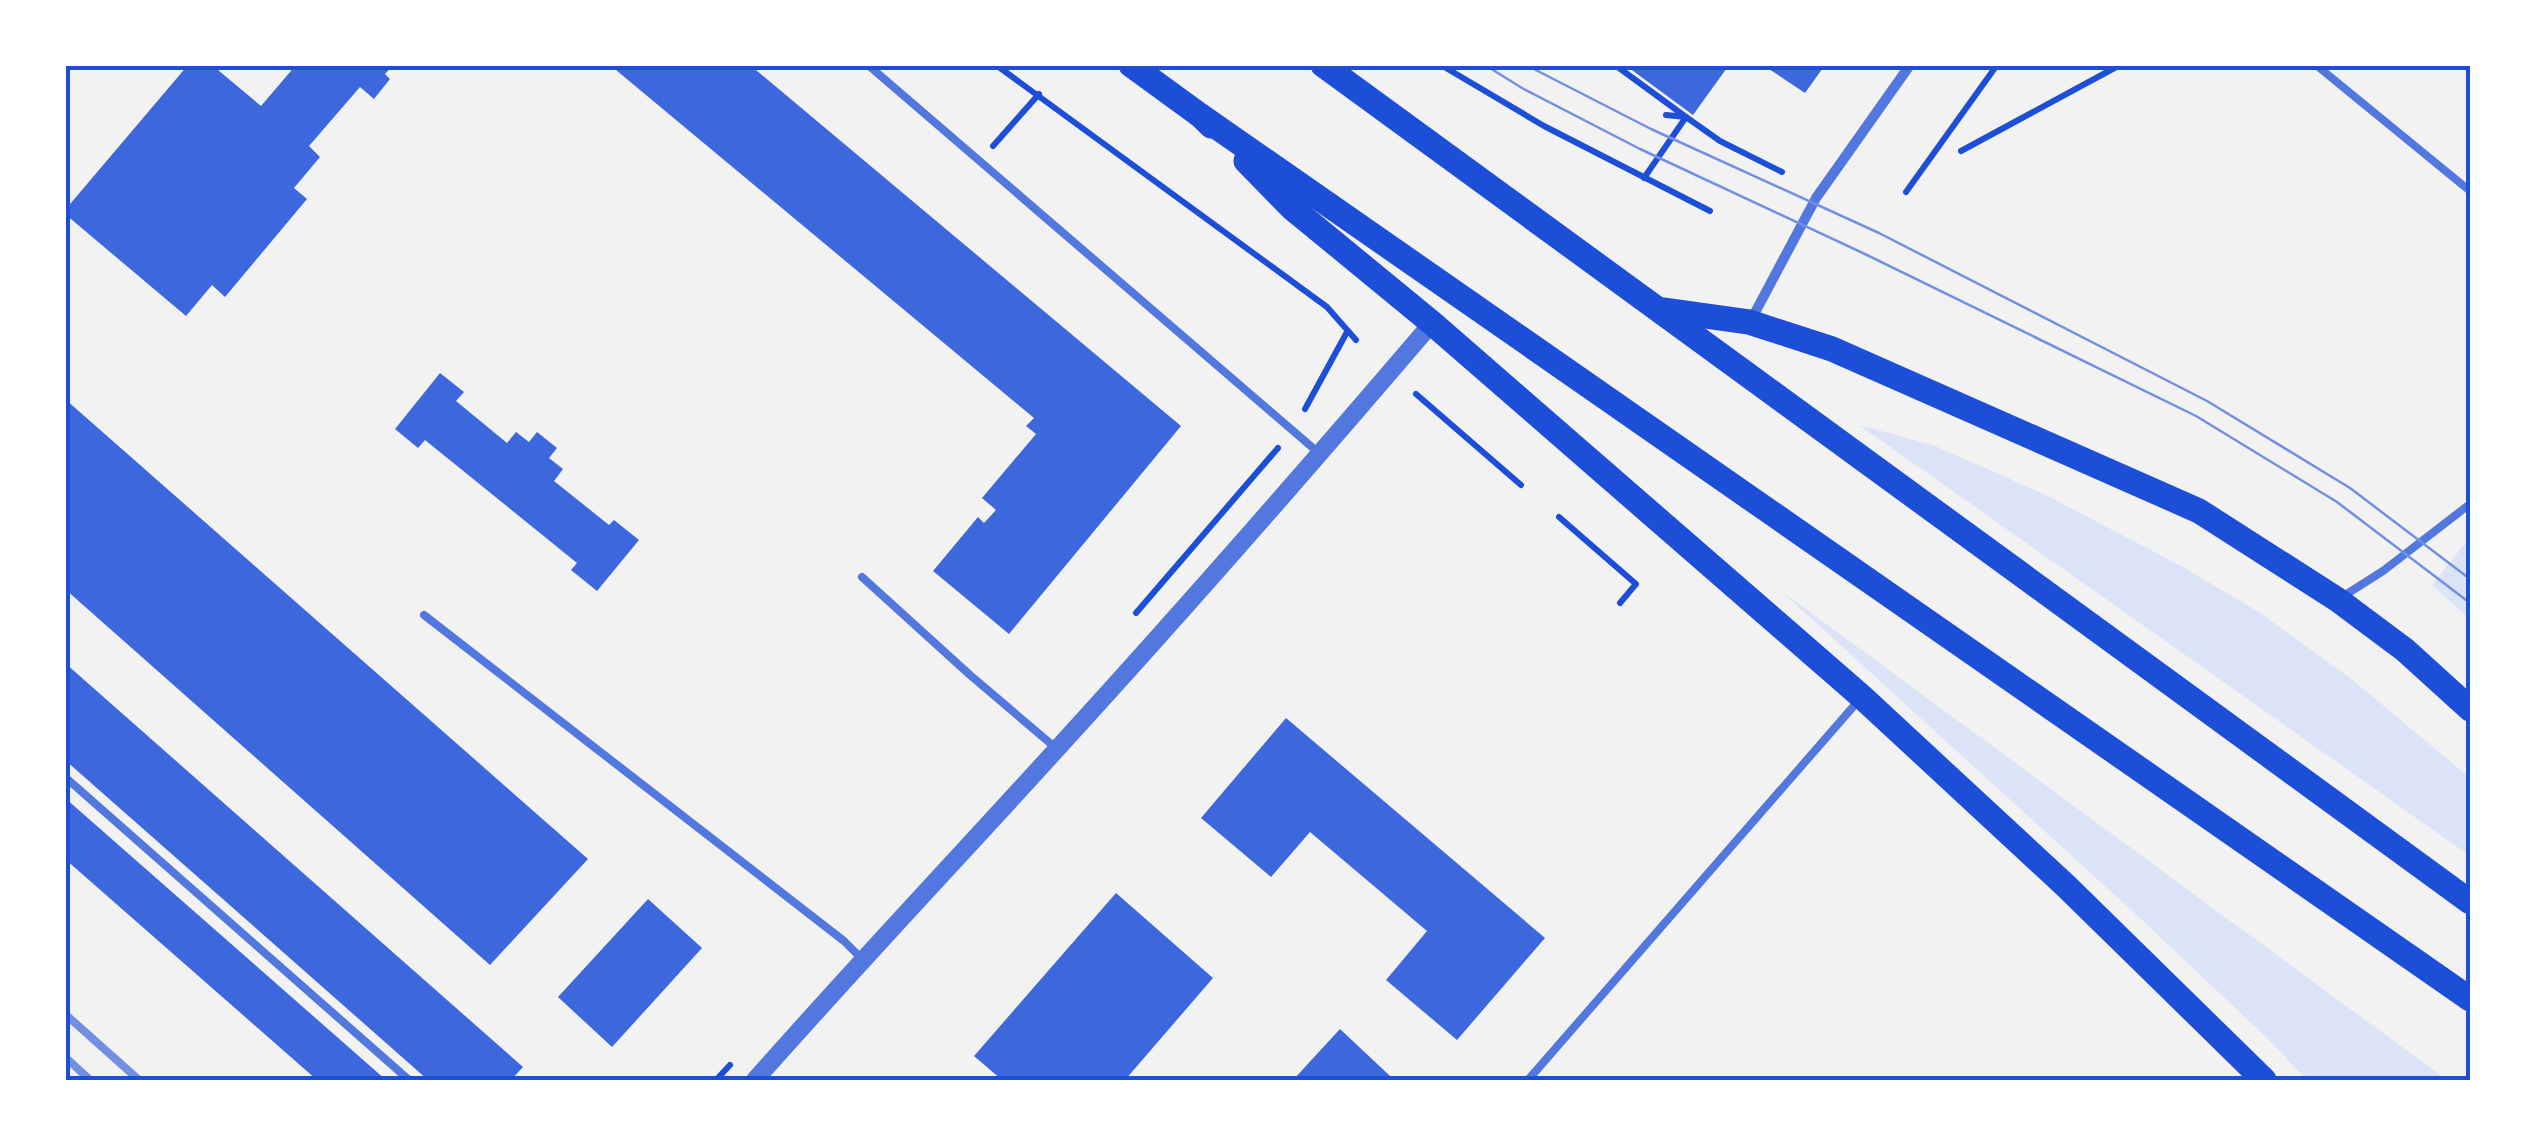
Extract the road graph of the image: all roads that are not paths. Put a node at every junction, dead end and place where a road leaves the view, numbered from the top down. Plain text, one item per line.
1 (868, 65) edge
2 (1132, 65) edge
3 (1323, 65) edge
4 (1910, 65) edge
5 (2316, 65) edge
6 (1201, 116) junction
7 (2470, 192) edge
8 (1658, 309) junction
9 (1749, 322) junction
10 (1432, 323) junction
11 (1320, 454) junction
12 (2470, 504) edge
13 (862, 577) dead end
14 (2338, 600) junction
15 (424, 615) dead end
16 (1862, 697) junction
17 (2470, 709) edge
18 (1056, 750) junction
19 (65, 778) edge
20 (2470, 902) edge
21 (862, 959) junction
22 (2470, 998) edge
23 (410, 1080) edge
24 (755, 1080) edge
25 (1528, 1080) edge
26 (2264, 1080) edge

1 - 11 lane
2 - 6 main road
3 - 8 main road
4 - 9 street
5 - 7 lane
6 - 10 main road
6 - 22 main road
8 - 9 main road
8 - 20 main road
9 - 14 main road
10 - 11 street
10 - 16 main road
11 - 18 street
12 - 14 lane
13 - 18 lane
14 - 17 main road
15 - 21 lane
16 - 25 lane
16 - 26 main road
18 - 21 street
19 - 23 lane
21 - 24 street

